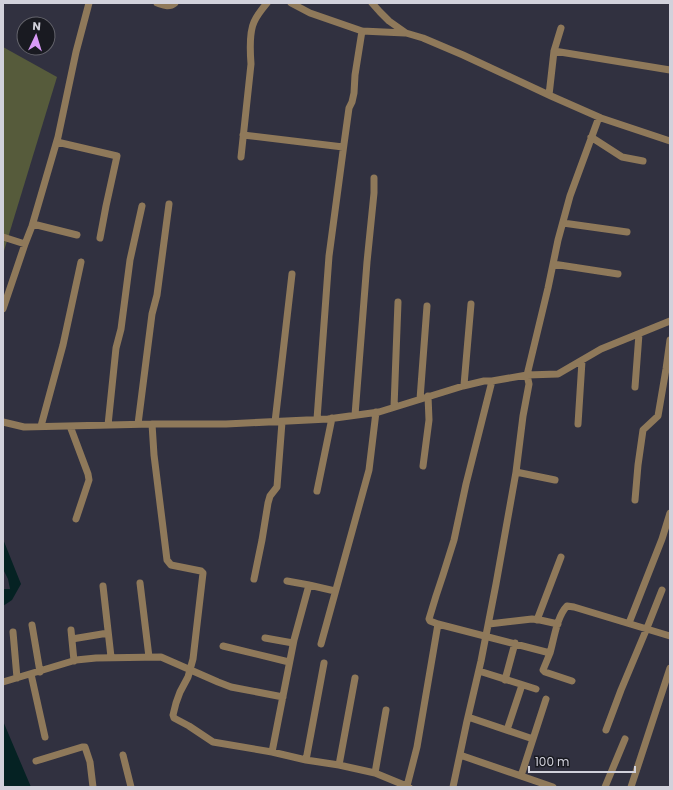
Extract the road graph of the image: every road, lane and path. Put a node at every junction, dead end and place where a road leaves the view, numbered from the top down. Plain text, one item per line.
1 (89, 3) edge
2 (157, 3) edge
3 (175, 3) edge
4 (267, 3) edge
5 (291, 3) edge
6 (372, 3) edge
7 (561, 28) dead end
8 (362, 31) junction
9 (406, 33) junction
10 (554, 51) junction
11 (670, 70) edge
12 (549, 95) junction
13 (599, 117) junction
14 (243, 135) junction
15 (591, 137) junction
16 (670, 141) edge
17 (57, 142) junction
18 (343, 147) junction
19 (241, 156) dead end
20 (643, 161) dead end
21 (374, 178) dead end
22 (169, 204) dead end
23 (142, 206) dead end
24 (563, 223) junction
25 (33, 224) junction
26 (627, 232) dead end
27 (77, 235) dead end
28 (3, 237) edge
29 (100, 238) dead end
30 (25, 244) junction
31 (81, 262) dead end
32 (553, 264) junction
33 (292, 274) dead end
34 (618, 274) dead end
35 (398, 302) dead end
36 (471, 304) dead end
37 (427, 306) dead end
38 (3, 309) edge
39 (670, 321) edge
40 (639, 334) junction
41 (670, 340) edge
42 (582, 361) junction
43 (527, 375) junction
44 (492, 381) junction
45 (464, 385) junction
46 (634, 387) dead end
47 (428, 396) junction
48 (420, 399) junction
49 (394, 407) junction
50 (376, 412) junction
51 (355, 415) junction
52 (332, 418) junction
53 (317, 419) junction
54 (3, 422) edge
55 (279, 422) junction
56 (138, 424) junction
57 (152, 424) junction
58 (578, 424) dead end
59 (108, 425) junction
60 (42, 426) junction
61 (70, 426) junction
62 (423, 466) dead end
63 (516, 472) junction
64 (555, 480) dead end
65 (317, 491) dead end
66 (635, 500) dead end
67 (670, 513) edge
68 (76, 519) dead end
69 (561, 557) dead end
70 (254, 580) dead end
71 (287, 581) dead end
72 (140, 583) dead end
73 (309, 584) junction
74 (103, 586) dead end
75 (662, 590) dead end
76 (335, 591) junction
77 (537, 620) junction
78 (629, 623) junction
79 (438, 624) junction
80 (489, 624) junction
81 (558, 624) junction
82 (32, 625) dead end
83 (647, 628) junction
84 (71, 630) dead end
85 (13, 632) dead end
86 (108, 633) junction
87 (487, 636) junction
88 (670, 636) edge
89 (265, 638) dead end
90 (72, 639) junction
91 (293, 643) junction
92 (321, 644) dead end
93 (515, 644) junction
94 (223, 646) dead end
95 (550, 653) junction
96 (111, 657) junction
97 (149, 657) junction
98 (74, 661) junction
99 (289, 662) junction
100 (324, 662) dead end
101 (670, 668) edge
102 (190, 669) junction
103 (479, 671) junction
104 (40, 672) junction
105 (31, 674) junction
106 (17, 678) junction
107 (355, 678) dead end
108 (505, 680) junction
109 (572, 681) dead end
110 (3, 682) edge
111 (522, 685) junction
112 (536, 689) dead end
113 (283, 697) junction
114 (546, 699) dead end
115 (386, 710) dead end
116 (468, 717) junction
117 (507, 730) junction
118 (606, 730) dead end
119 (45, 737) dead end
120 (533, 739) junction
121 (625, 739) dead end
122 (272, 752) junction
123 (123, 755) dead end
124 (460, 756) junction
125 (306, 760) junction
126 (36, 761) dead end
127 (340, 765) junction
128 (374, 773) junction
129 (521, 776) junction
130 (540, 785) edge
131 (408, 786) edge
132 (93, 787) edge
133 (131, 787) edge
134 (453, 787) edge
135 (553, 787) edge
136 (605, 787) edge
137 (631, 787) edge

1 - 17 street
2 - 3 street
4 - 14 street
5 - 8 street
6 - 9 street
7 - 10 street
8 - 9 street
8 - 18 street
9 - 12 street
10 - 11 street
10 - 12 street
12 - 13 street
13 - 15 street
13 - 16 street
14 - 18 street
14 - 19 street
15 - 20 street
15 - 24 street
17 - 25 street
17 - 29 street
18 - 53 street
21 - 51 street
22 - 56 street
23 - 59 street
24 - 26 street
24 - 32 street
25 - 27 street
25 - 30 street
28 - 30 street
30 - 38 street
31 - 60 street
32 - 34 street
32 - 43 street
33 - 55 street
35 - 49 street
36 - 45 street
37 - 48 street
39 - 40 street
40 - 42 street
40 - 46 street
41 - 66 street
42 - 43 street
42 - 58 street
43 - 44 street
43 - 63 street
44 - 45 street
44 - 79 street
45 - 47 street
47 - 48 street
47 - 62 street
48 - 49 street
49 - 50 street
50 - 51 street
50 - 76 street
51 - 52 street
52 - 53 street
52 - 65 street
53 - 55 street
54 - 60 street
55 - 57 street
55 - 70 street
56 - 57 street
56 - 59 street
57 - 102 street
59 - 61 street
60 - 61 street
61 - 68 street
63 - 64 street
63 - 80 street
67 - 78 street
69 - 77 street
71 - 73 street
72 - 97 street
73 - 76 street
73 - 91 street
74 - 86 street
75 - 83 street
76 - 92 street
77 - 80 street
77 - 81 street
78 - 81 street
78 - 83 street
79 - 87 street
79 - 131 street
80 - 87 street
81 - 95 street
82 - 104 street
83 - 88 street
83 - 118 street
84 - 90 street
85 - 106 street
86 - 90 street
86 - 96 street
87 - 93 street
87 - 103 street
89 - 91 street
90 - 98 street
91 - 99 street
93 - 95 street
93 - 108 street
94 - 99 street
95 - 109 street
96 - 97 street
96 - 98 street
97 - 102 street
98 - 104 street
99 - 113 street
100 - 125 street
101 - 137 street
102 - 113 street
102 - 122 street
103 - 108 street
103 - 116 street
104 - 105 street
105 - 106 street
105 - 119 street
106 - 110 street
107 - 127 street
108 - 111 street
111 - 112 street
111 - 117 street
113 - 122 street
114 - 120 street
115 - 128 street
116 - 117 street
116 - 124 street
117 - 120 street
120 - 129 street
121 - 136 street
122 - 125 street
123 - 133 street
124 - 129 street
124 - 134 street
125 - 127 street
126 - 132 street
127 - 128 street
128 - 131 street
129 - 130 street
130 - 135 street

